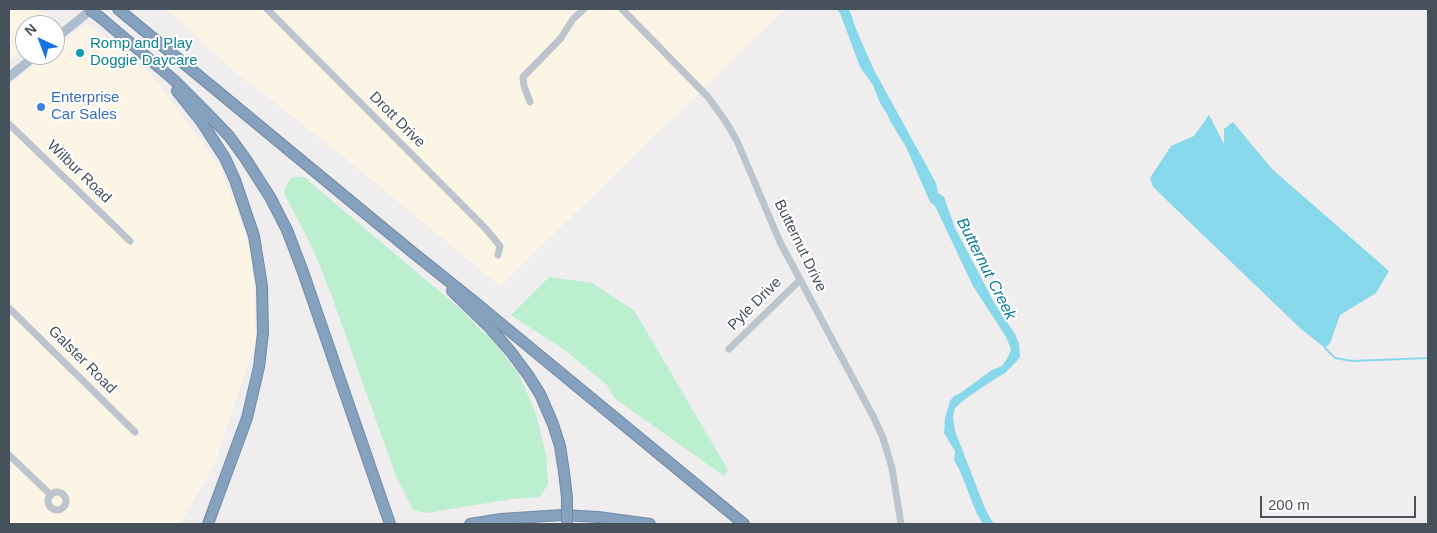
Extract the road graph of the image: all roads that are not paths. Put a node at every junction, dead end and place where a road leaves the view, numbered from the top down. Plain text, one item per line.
1 (91, 9) edge
2 (118, 9) edge
3 (267, 9) edge
4 (584, 9) edge
5 (622, 9) edge
6 (65, 31) edge
7 (147, 56) junction
8 (24, 65) edge
9 (9, 77) edge
10 (530, 102) dead end
11 (9, 124) edge
12 (130, 241) dead end
13 (411, 252) junction
14 (498, 255) dead end
15 (800, 280) junction
16 (9, 308) edge
17 (729, 349) dead end
18 (136, 432) dead end
19 (9, 455) edge
20 (51, 495) dead end
21 (389, 523) edge
22 (208, 524) edge
23 (470, 524) edge
24 (567, 524) edge
25 (650, 524) edge
26 (744, 524) edge
27 (901, 524) edge

1 - 6 main road
1 - 7 highway, bridge
2 - 13 highway
3 - 14 street, Drott Drive
4 - 10 street
5 - 15 street, Butternut Drive
7 - 21 highway
7 - 22 highway
8 - 9 main road
11 - 12 street, Wilbur Road
13 - 24 highway, bridge
13 - 26 highway
15 - 17 street, Pyle Drive
15 - 27 street, Butternut Drive
16 - 18 street, Galster Road
19 - 20 street
23 - 25 highway

